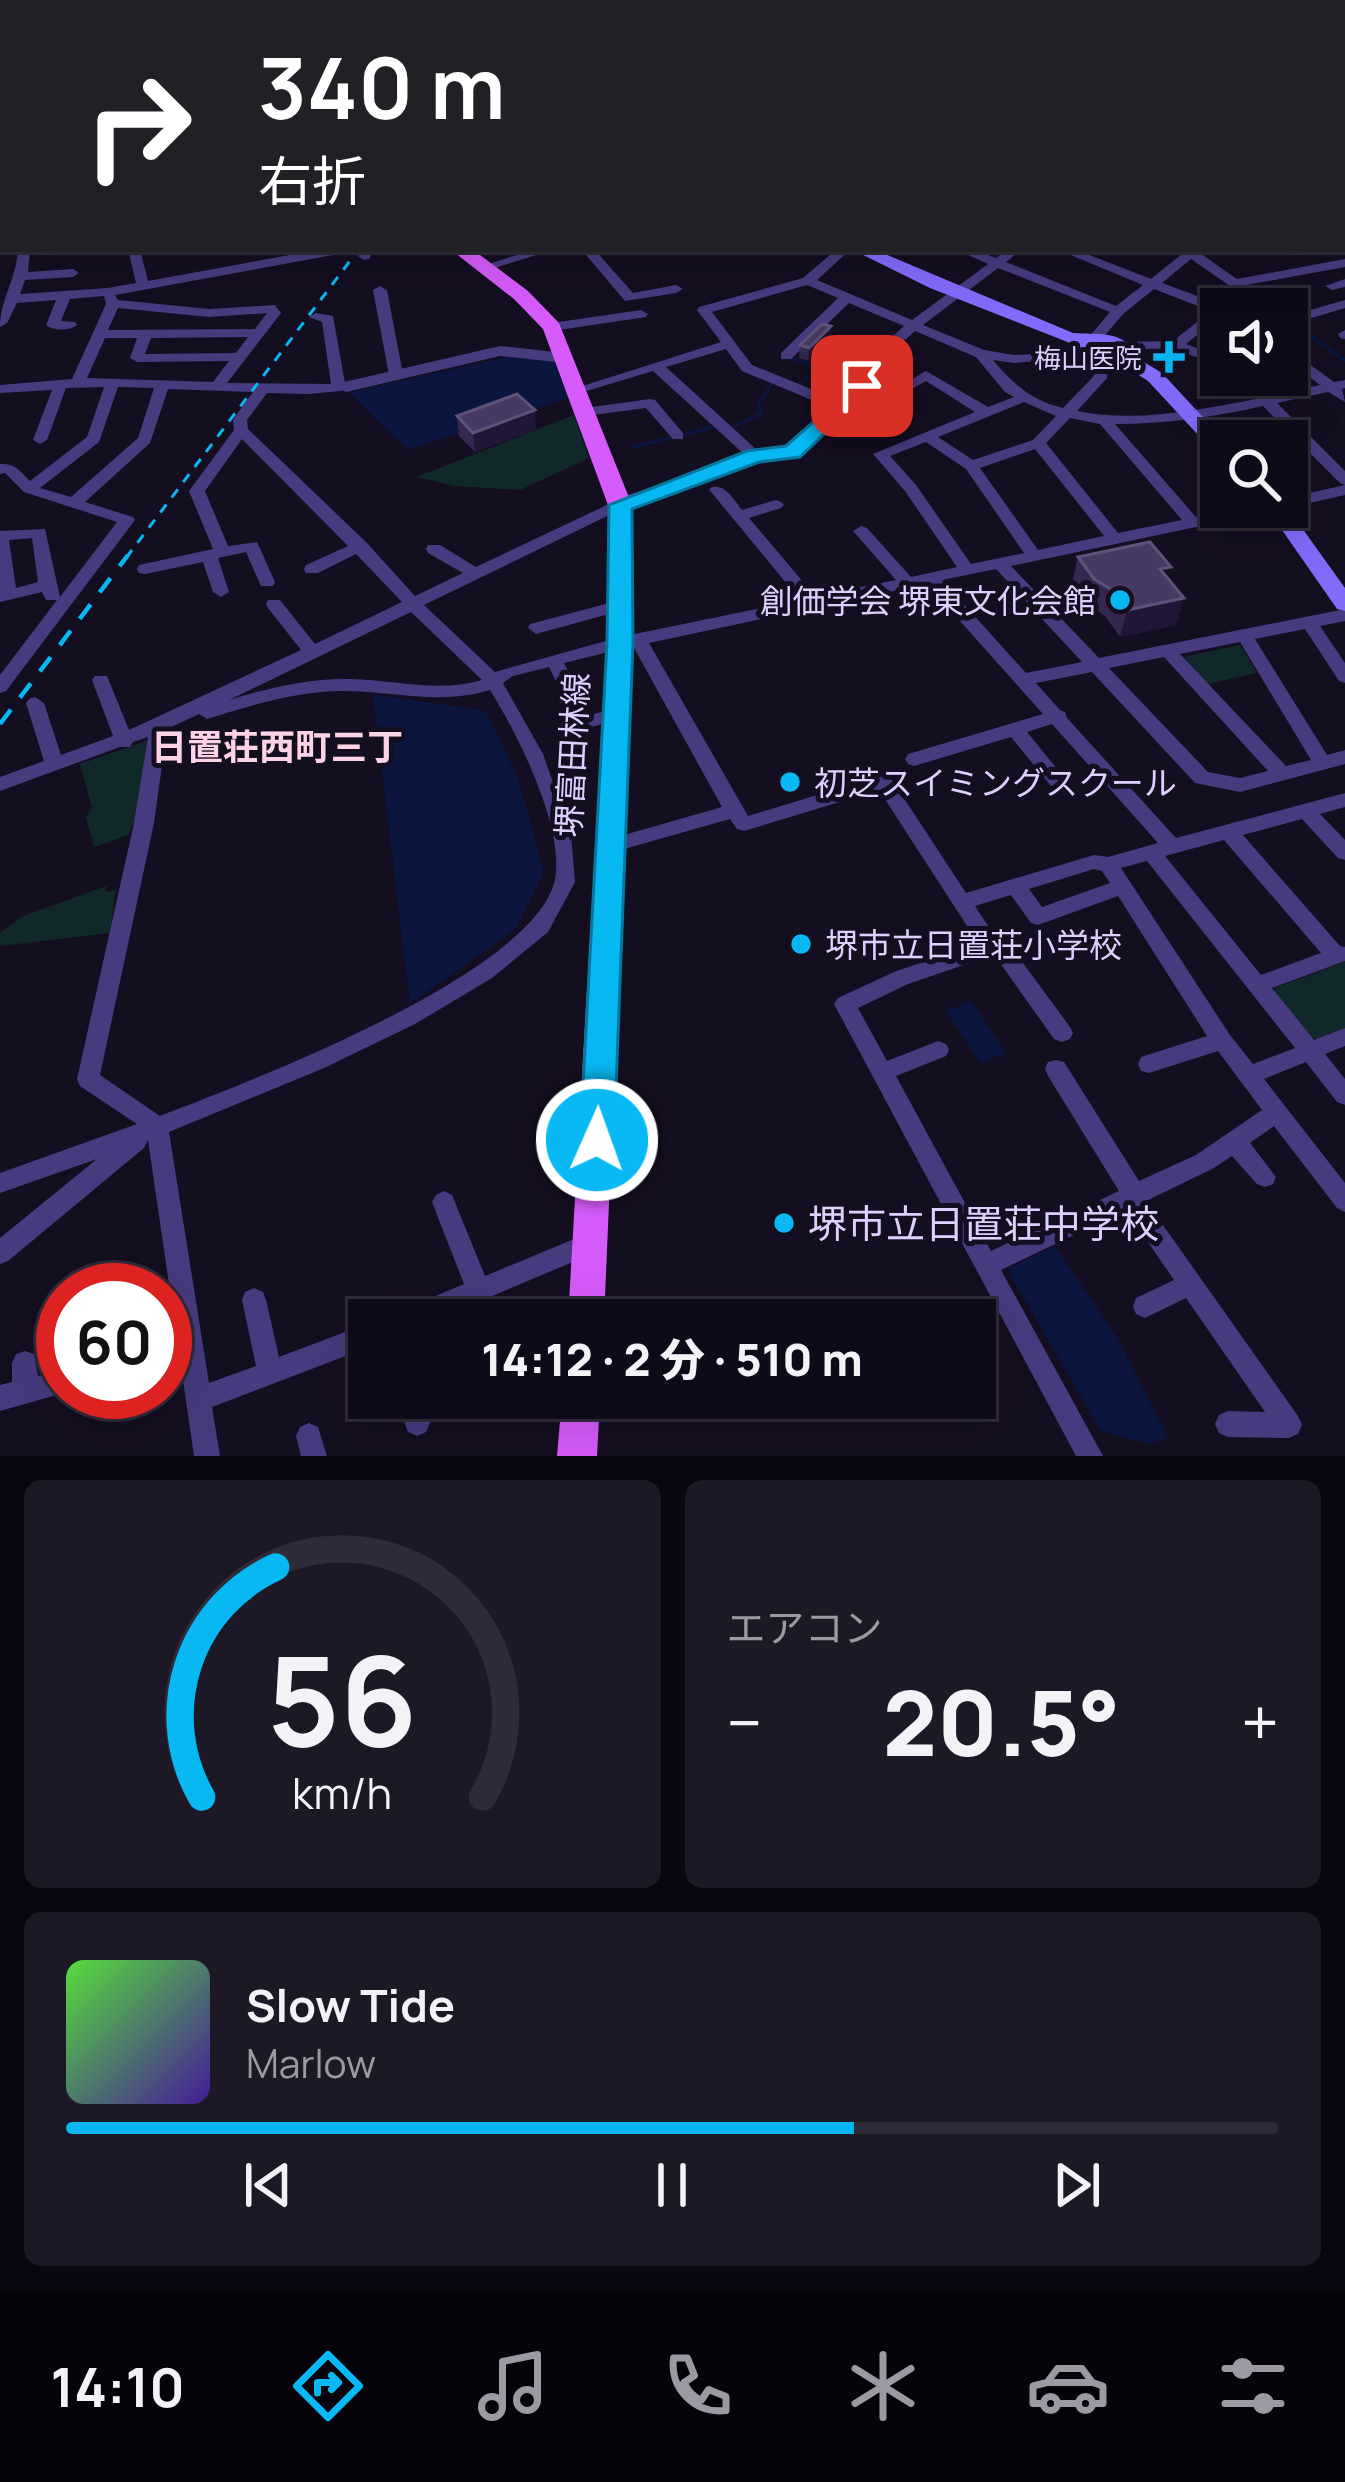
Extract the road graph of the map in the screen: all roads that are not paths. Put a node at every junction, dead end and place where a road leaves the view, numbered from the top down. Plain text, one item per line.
1 (23, 252) edge
2 (135, 252) edge
3 (235, 252) edge
4 (329, 252) edge
5 (464, 252) edge
6 (539, 252) edge
7 (590, 252) edge
8 (842, 252) edge
9 (865, 252) edge
10 (968, 252) edge
11 (1012, 252) edge
12 (1070, 252) edge
13 (1098, 252) edge
14 (1187, 252) edge
15 (1189, 252) edge
16 (1088, 259) junction
17 (996, 263) junction
18 (1345, 263) edge
19 (485, 267) junction
20 (236, 270) junction
21 (73, 273) dead end
22 (808, 281) junction
23 (1154, 284) junction
24 (143, 286) junction
25 (1240, 286) junction
26 (12, 288) edge
27 (1248, 288) edge
28 (676, 289) dead end
29 (380, 290) dead end
30 (954, 294) junction
31 (64, 297) junction
32 (110, 298) junction
33 (846, 298) junction
34 (1200, 302) edge
35 (1345, 304) edge
36 (1118, 311) junction
37 (641, 314) dead end
38 (1308, 315) edge
39 (316, 317) dead end
40 (0, 323) edge
41 (70, 325) dead end
42 (1200, 326) edge
43 (552, 327) junction
44 (910, 328) junction
45 (256, 333) junction
46 (102, 334) junction
47 (145, 334) junction
48 (728, 344) junction
49 (1084, 344) junction
50 (1176, 345) junction
51 (981, 353) junction
52 (1200, 354) edge
53 (786, 356) dead end
54 (1117, 356) junction
55 (236, 357) junction
56 (565, 358) junction
57 (657, 367) junction
58 (1308, 367) edge
59 (396, 375) junction
60 (78, 382) junction
61 (112, 384) junction
62 (162, 385) junction
63 (218, 385) junction
64 (60, 386) junction
65 (265, 386) junction
66 (343, 387) junction
67 (0, 389) edge
68 (1341, 390) edge
69 (893, 394) dead end
70 (1264, 396) edge
71 (1023, 398) junction
72 (1267, 399) junction
73 (581, 401) junction
74 (842, 407) junction
75 (986, 412) junction
76 (1188, 413) junction
77 (1065, 414) junction
78 (1105, 421) junction
79 (1200, 426) edge
80 (241, 430) junction
81 (678, 436) dead end
82 (927, 436) junction
83 (40, 440) dead end
84 (1038, 443) junction
85 (755, 455) junction
86 (971, 466) junction
87 (0, 469) edge
88 (1345, 480) edge
89 (29, 489) junction
90 (717, 490) dead end
91 (1345, 490) edge
92 (1308, 498) edge
93 (74, 503) junction
94 (620, 505) junction
95 (776, 505) dead end
96 (740, 516) junction
97 (1200, 519) edge
98 (1191, 521) junction
99 (1287, 528) edge
100 (861, 530) dead end
101 (0, 534) edge
102 (1113, 537) junction
103 (360, 546) junction
104 (434, 549) dead end
105 (215, 554) junction
106 (1033, 554) junction
107 (998, 562) junction
108 (966, 568) junction
109 (145, 569) dead end
110 (312, 569) dead end
111 (476, 574) junction
112 (931, 577) junction
113 (267, 581) dead end
114 (907, 582) junction
115 (47, 585) junction
116 (221, 592) dead end
117 (5, 596) edge
118 (811, 602) junction
119 (412, 603) junction
120 (274, 604) dead end
121 (1345, 604) edge
122 (621, 605) junction
123 (58, 610) junction
124 (1345, 615) edge
125 (1309, 622) junction
126 (536, 628) dead end
127 (1244, 635) junction
128 (629, 641) junction
129 (1168, 651) junction
130 (311, 652) junction
131 (555, 662) junction
132 (1095, 665) junction
133 (6, 672) edge
134 (1345, 677) edge
135 (1026, 679) junction
136 (101, 680) dead end
137 (495, 683) junction
138 (0, 686) edge
139 (35, 703) dead end
140 (617, 713) junction
141 (1059, 716) junction
142 (1016, 729) junction
143 (160, 732) junction
144 (124, 742) junction
145 (1345, 757) edge
146 (914, 760) dead end
147 (1322, 763) junction
148 (55, 766) junction
149 (1282, 774) junction
150 (1058, 781) dead end
151 (0, 784) edge
152 (1345, 800) edge
153 (1305, 810) junction
154 (734, 811) junction
155 (1228, 831) junction
156 (610, 846) junction
157 (1162, 849) junction
158 (1345, 853) edge
159 (1108, 864) junction
160 (608, 884) junction
161 (1014, 884) junction
162 (565, 886) junction
163 (1121, 887) junction
164 (962, 902) junction
165 (991, 947) junction
166 (1340, 954) edge
167 (1257, 985) junction
168 (1062, 1033) dead end
169 (1345, 1037) edge
170 (1222, 1041) junction
171 (938, 1051) dead end
172 (1310, 1052) junction
173 (1149, 1064) dead end
174 (1056, 1070) dead end
175 (883, 1072) junction
176 (1248, 1076) junction
177 (1345, 1095) edge
178 (1276, 1113) junction
179 (151, 1130) junction
180 (1235, 1143) junction
181 (1265, 1177) dead end
182 (0, 1183) edge
183 (1133, 1192) junction
184 (1345, 1201) edge
185 (444, 1202) dead end
186 (591, 1243) junction
187 (0, 1253) edge
188 (986, 1265) junction
189 (1189, 1285) junction
190 (478, 1290) junction
191 (457, 1299) edge
192 (587, 1299) edge
193 (254, 1300) dead end
194 (1145, 1306) dead end
195 (348, 1343) edge
196 (25, 1363) dead end
197 (270, 1372) junction
198 (12, 1395) edge
199 (198, 1400) junction
200 (580, 1419) edge
201 (1245, 1432) dead end
202 (207, 1456) edge
203 (577, 1456) edge
204 (1090, 1456) edge

1 - 26 street
2 - 24 street
3 - 20 street
4 - 20 street
5 - 19 main road, 堺富田林線
6 - 19 street
7 - 28 street
8 - 22 street
9 - 30 main road
10 - 17 street
11 - 17 street
12 - 16 street
13 - 16 street
14 - 23 street
15 - 25 street
16 - 23 street
17 - 30 street
17 - 36 street
18 - 25 street
19 - 43 main road, 堺富田林線
20 - 24 street
21 - 26 street
22 - 33 street
22 - 48 street
23 - 34 street
23 - 36 street
24 - 32 street
25 - 27 street
26 - 31 street
26 - 40 street
29 - 59 street
30 - 44 street
30 - 49 main road
31 - 32 street
31 - 41 street
32 - 45 street
32 - 46 street
33 - 44 street
33 - 53 street
35 - 38 street
36 - 49 street
37 - 43 street
39 - 66 street
42 - 50 street
43 - 56 main road, 堺富田林線
44 - 51 street
44 - 74 street
45 - 47 street
45 - 55 street
46 - 47 street
46 - 60 street
47 - 55 street
48 - 57 street
48 - 74 street
49 - 51 street
49 - 54 main road
50 - 52 street
50 - 54 street
51 - 71 street
54 - 76 main road
54 - 77 street
55 - 63 street
56 - 59 street
56 - 73 main road, 堺富田林線
57 - 73 street
57 - 85 street
58 - 68 street
59 - 66 street
60 - 61 street
60 - 64 street
61 - 62 street
61 - 89 street
62 - 63 street
62 - 93 street
63 - 65 street
64 - 67 street
64 - 83 street
65 - 66 street
65 - 80 street
68 - 72 street
69 - 75 street
70 - 72 street
71 - 75 street
71 - 77 street
72 - 76 street
72 - 88 street
73 - 81 street
73 - 94 main road, 堺富田林線
74 - 85 street
75 - 82 street
76 - 78 street
76 - 79 main road
77 - 78 street
77 - 84 street
78 - 98 street
80 - 103 street
80 - 105 street
82 - 86 street
82 - 108 street
84 - 86 street
84 - 102 street
85 - 94 street
86 - 106 street
87 - 89 street
89 - 93 street
90 - 96 street
91 - 92 street
93 - 123 street
94 - 111 street
94 - 122 main road, 堺富田林線
95 - 96 street
96 - 118 street
97 - 98 street
98 - 102 street
99 - 121 main road
100 - 114 street
101 - 115 street
101 - 117 street
102 - 106 street
103 - 110 street
103 - 119 street
104 - 111 street
105 - 109 street
105 - 113 street
105 - 116 street
106 - 107 street
107 - 108 street
107 - 132 street
108 - 112 street
111 - 119 street
112 - 114 street
112 - 135 street
114 - 118 street
115 - 117 street
115 - 123 street
118 - 128 street
119 - 130 street
119 - 137 street
120 - 130 street
122 - 126 street
122 - 128 main road, 堺富田林線
123 - 133 street
124 - 125 street
125 - 127 street
125 - 134 street
127 - 129 street
127 - 147 street
128 - 131 street
128 - 140 main road, 堺富田林線
128 - 154 street
129 - 132 street
129 - 149 street
130 - 143 street
131 - 137 street
131 - 140 street
132 - 135 street
132 - 149 street
133 - 138 street
135 - 141 street
136 - 144 street
137 - 143 street
137 - 162 street
139 - 148 street
140 - 156 main road, 堺富田林線
141 - 142 street
141 - 157 street
142 - 146 street
142 - 150 street
143 - 144 street
143 - 179 street
144 - 148 street
145 - 147 street
147 - 149 street
148 - 151 street
152 - 153 street
153 - 155 street
153 - 158 street
154 - 156 street
154 - 164 street
155 - 157 street
155 - 166 street
156 - 160 main road, 堺富田林線
157 - 159 street
157 - 167 street
159 - 161 street
159 - 163 street
160 - 162 street
160 - 186 main road, 堺富田林線
161 - 163 street
161 - 164 street
162 - 179 street
163 - 170 street
164 - 165 street
165 - 168 street
165 - 175 street
166 - 167 street
167 - 172 street
169 - 172 street
170 - 173 street
170 - 176 street
171 - 175 street
172 - 176 street
172 - 177 street
174 - 183 street
175 - 188 street
176 - 178 street
178 - 180 street
178 - 184 street
179 - 182 street
179 - 187 street
179 - 199 street
180 - 181 street
180 - 183 street
183 - 188 street
183 - 189 street
185 - 190 street
186 - 190 street
186 - 192 main road, 堺富田林線
188 - 204 street
189 - 194 street
189 - 201 street
190 - 191 street
193 - 197 street
195 - 197 street
196 - 198 street
197 - 199 street
199 - 202 street
200 - 203 main road

